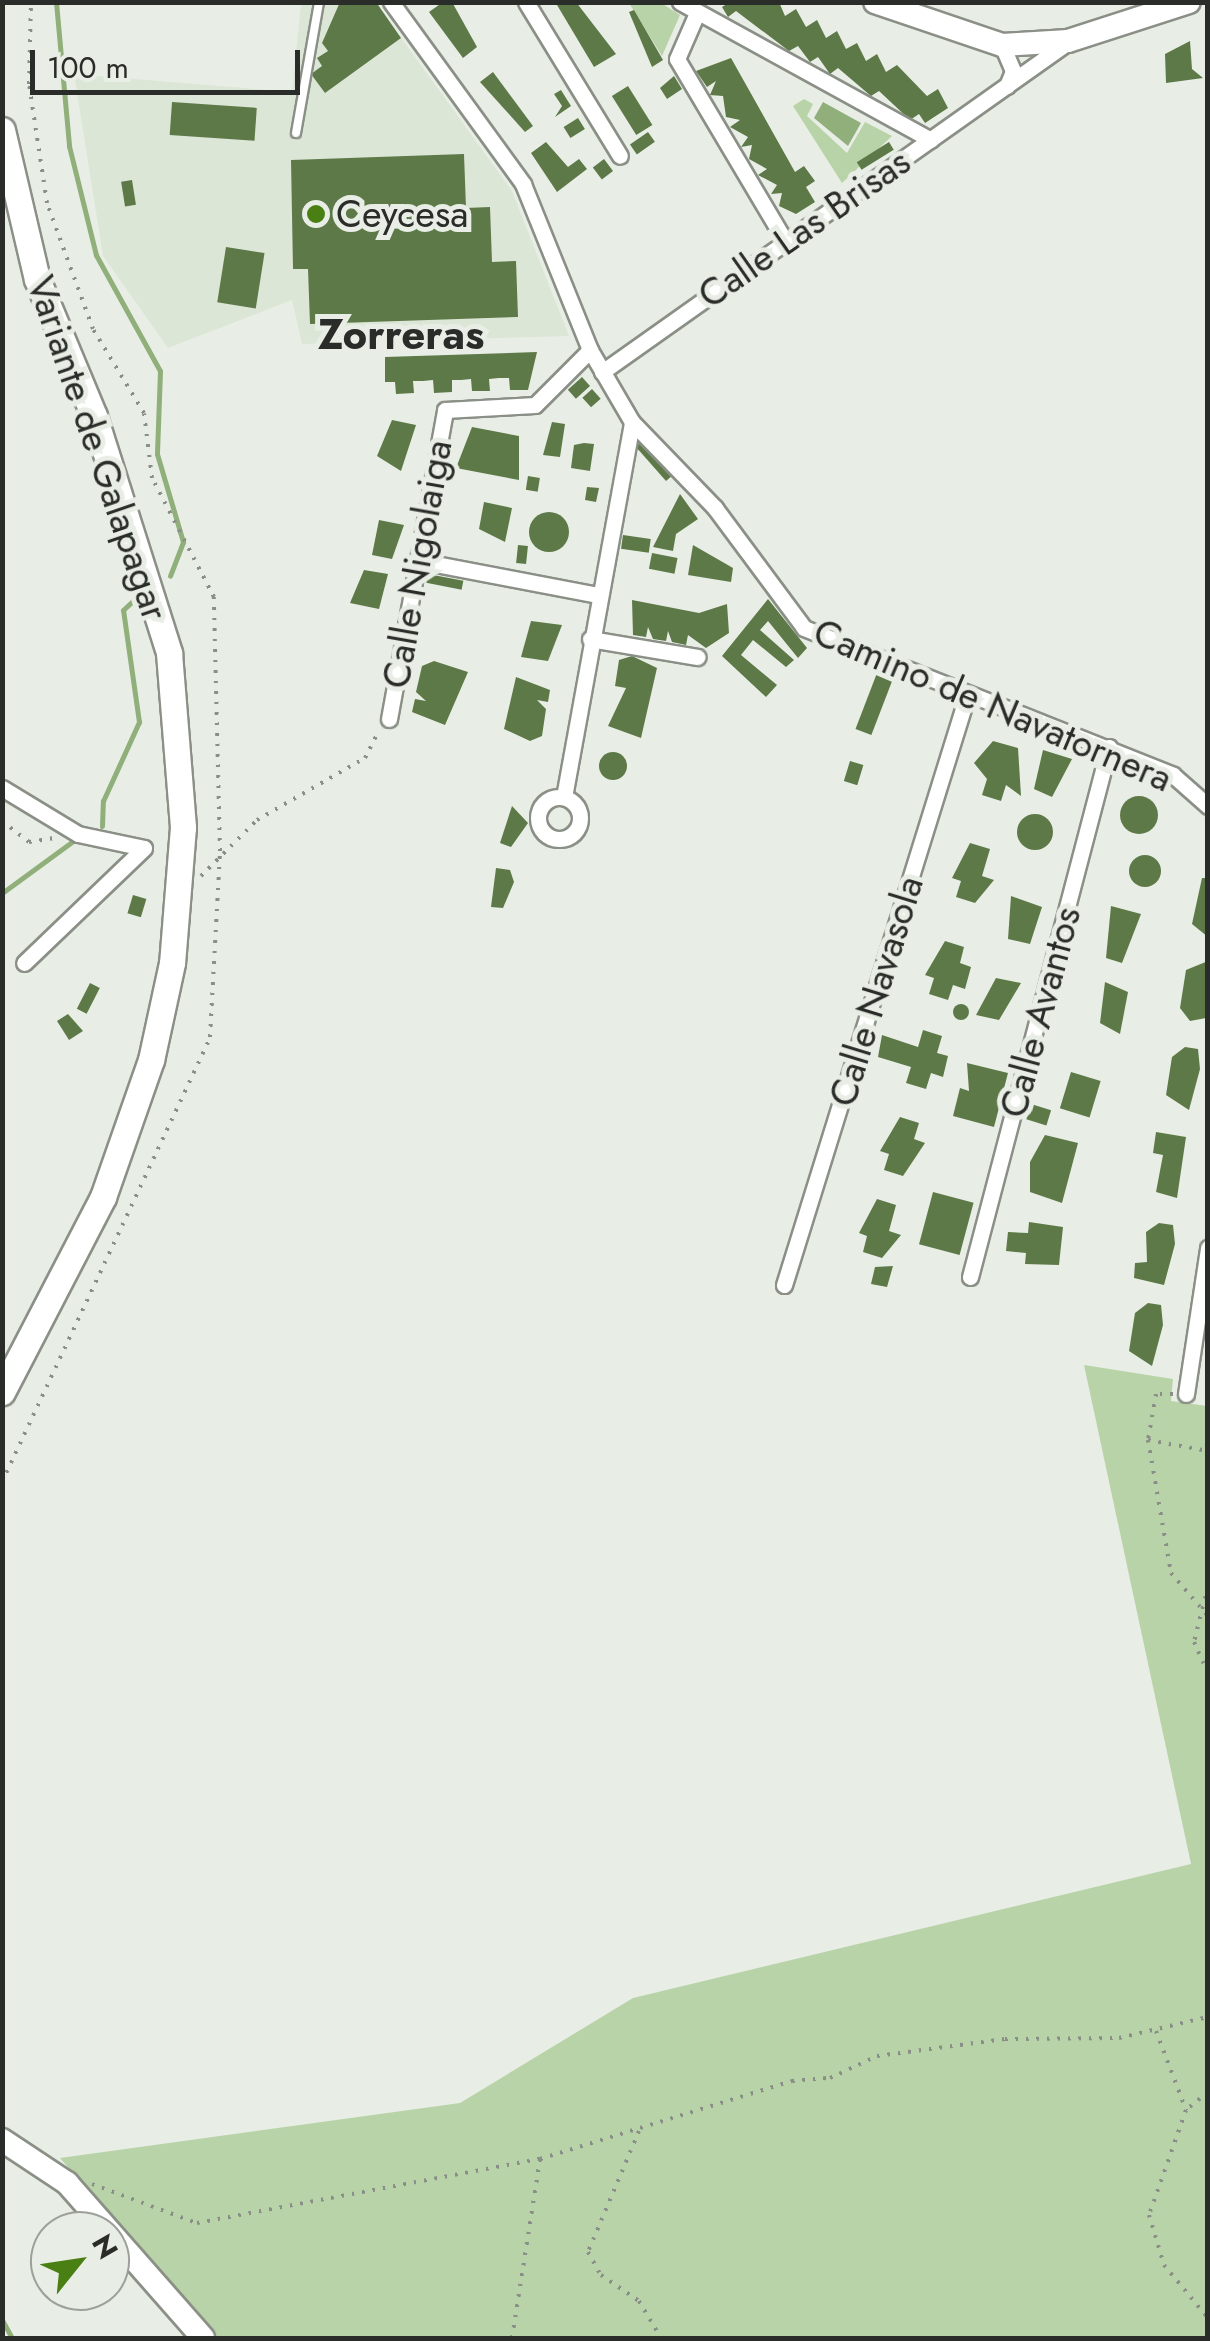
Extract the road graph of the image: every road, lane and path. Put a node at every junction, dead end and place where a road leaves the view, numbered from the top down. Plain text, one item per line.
1 (30, 2) edge
2 (319, 2) edge
3 (392, 2) edge
4 (526, 2) edge
5 (680, 2) edge
6 (876, 2) edge
7 (1188, 2) edge
8 (1139, 10) edge
9 (697, 12) junction
10 (1068, 42) junction
11 (1002, 46) junction
12 (1007, 86) junction
13 (2, 130) edge
14 (296, 134) dead end
15 (930, 140) junction
16 (620, 156) dead end
17 (784, 239) junction
18 (590, 350) junction
19 (602, 372) junction
20 (632, 422) junction
21 (420, 561) junction
22 (598, 595) junction
23 (590, 640) junction
24 (696, 657) dead end
25 (967, 696) junction
26 (389, 719) joint
27 (1109, 747) junction
28 (2, 788) edge
29 (564, 798) dead end
30 (1208, 806) edge
31 (2, 821) edge
32 (29, 842) dead end
33 (220, 851) junction
34 (198, 883) dead end
35 (24, 962) dead end
36 (1208, 1248) edge
37 (970, 1277) dead end
38 (784, 1285) dead end
39 (2, 1392) edge
40 (1186, 1394) joint
41 (1148, 1440) junction
42 (1208, 1451) edge
43 (2, 1482) edge
44 (1208, 1586) edge
45 (1199, 1610) junction
46 (1208, 1616) edge
47 (1208, 1673) edge
48 (1208, 2017) edge
49 (1155, 2029) junction
50 (1208, 2092) edge
51 (1186, 2110) junction
52 (639, 2131) junction
53 (2, 2140) edge
54 (540, 2159) junction
55 (68, 2183) junction
56 (1208, 2318) edge
57 (204, 2338) edge
58 (512, 2338) edge
59 (661, 2338) edge

1 - 33 path
2 - 14 lane
3 - 18 street, Camino de Navatornera
4 - 16 street
5 - 9 street
6 - 11 main road
7 - 8 main road
8 - 10 main road
9 - 15 street
9 - 17 street
10 - 11 main road
10 - 12 street, Calle Las Brisas
11 - 12 street
12 - 15 street, Calle Las Brisas
13 - 39 main road, Variante de Galapagar
15 - 17 street, Calle Las Brisas
17 - 19 street, Calle Las Brisas
18 - 19 street, Camino de Navatornera
18 - 21 street, Calle Nigolaiga
19 - 20 street, Camino de Navatornera
20 - 22 street
20 - 25 street, Camino de Navatornera
21 - 22 street
21 - 26 street, Calle Nigolaiga
22 - 23 street
23 - 24 street
23 - 29 street
25 - 27 street, Camino de Navatornera
25 - 38 street, Calle Navasola
26 - 33 path
27 - 30 street, Camino de Navatornera
27 - 37 street, Calle Avantos
28 - 35 street
31 - 32 path
33 - 34 path
33 - 43 path
36 - 40 street
40 - 41 path
41 - 42 path
41 - 45 path
44 - 45 path
45 - 46 path
45 - 47 path
48 - 49 path
49 - 51 path
49 - 52 path
50 - 51 path
51 - 56 path
52 - 54 path
52 - 59 path
53 - 55 main road
54 - 55 path
54 - 58 path
55 - 57 main road

